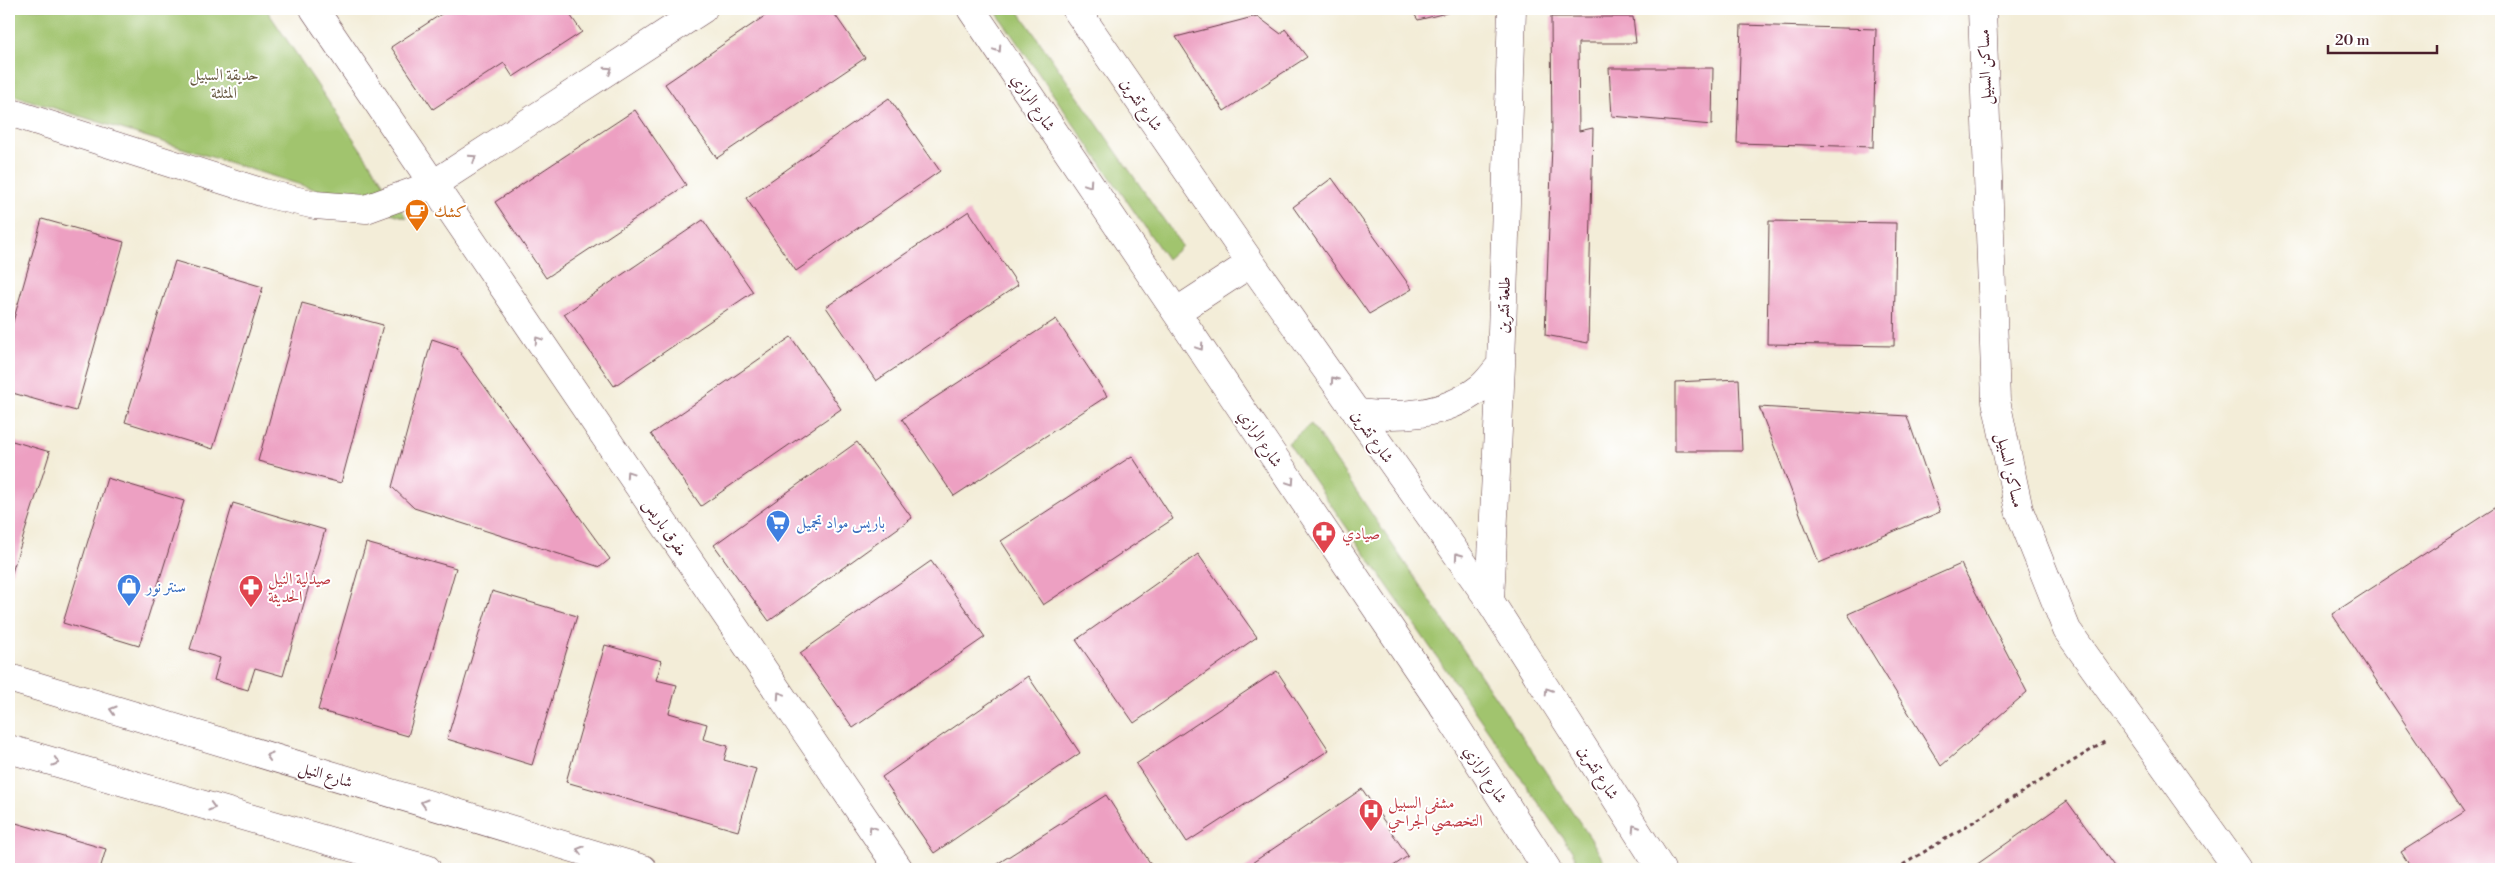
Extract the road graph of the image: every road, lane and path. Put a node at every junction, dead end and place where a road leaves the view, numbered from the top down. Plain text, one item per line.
1 (314, 9) edge
2 (703, 9) edge
3 (971, 9) edge
4 (1076, 9) edge
5 (1512, 9) edge
6 (1982, 9) edge
7 (9, 112) edge
8 (432, 185) junction
9 (1251, 263) junction
10 (1176, 312) junction
11 (1501, 365) junction
12 (1357, 413) junction
13 (1490, 601) junction
14 (9, 678) edge
15 (2134, 724) junction
16 (9, 749) edge
17 (427, 869) edge
18 (643, 869) edge
19 (899, 869) edge
20 (1547, 869) edge
21 (1661, 869) edge
22 (1896, 869) edge
23 (2238, 869) edge

1 - 8 street, مفرق باريس
8 -> 2 street
3 -> 10 street, شارع الرازي
4 - 9 street, شارع تشرين
5 - 11 street, طلعة تشرين
6 - 15 street, مساكن السبيل
7 - 8 street
19 -> 8 street, مفرق باريس
9 - 10 street
12 -> 9 street, شارع تشرين
10 -> 20 street, شارع الرازي
11 - 12 street
11 - 13 street, طلعة تشرين
13 -> 12 street, شارع تشرين
21 -> 13 street, شارع تشرين
18 -> 14 street, شارع النيل
15 - 22 path
15 - 23 street, مساكن السبيل
16 -> 17 street

